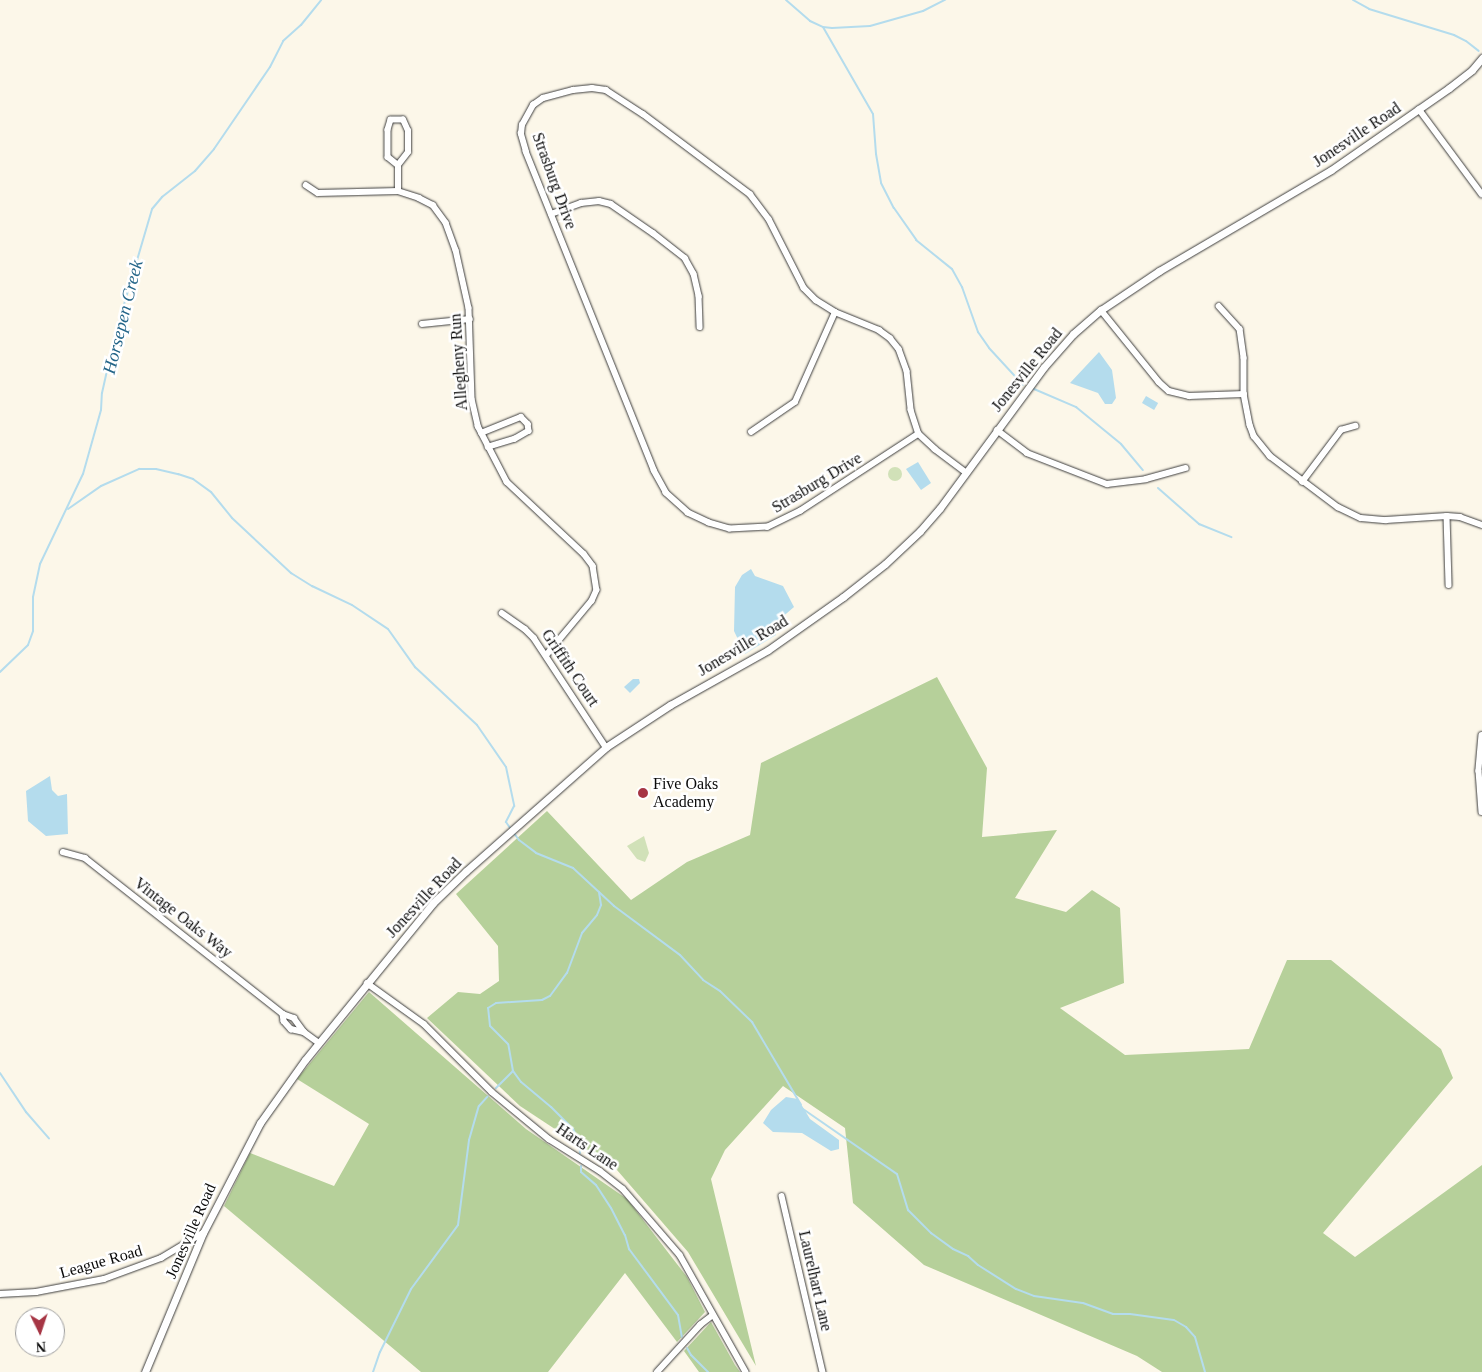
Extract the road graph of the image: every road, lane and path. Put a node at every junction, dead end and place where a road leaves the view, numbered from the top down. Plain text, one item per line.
1 (1482, 58) edge
2 (1419, 109) junction
3 (398, 165) junction
4 (306, 185) dead end
5 (398, 191) junction
6 (1482, 194) edge
7 (551, 214) junction
8 (1219, 306) dead end
9 (1101, 310) junction
10 (835, 312) junction
11 (470, 319) junction
12 (422, 324) dead end
13 (700, 327) dead end
14 (1244, 394) junction
15 (1354, 426) dead end
16 (997, 430) junction
17 (752, 432) dead end
18 (481, 433) junction
19 (919, 434) junction
20 (488, 447) junction
21 (1186, 468) dead end
22 (966, 472) junction
23 (1302, 482) junction
24 (1446, 516) junction
25 (1482, 525) edge
26 (1448, 585) dead end
27 (502, 613) dead end
28 (547, 655) junction
29 (1482, 735) edge
30 (606, 747) junction
31 (1482, 812) edge
32 (63, 852) dead end
33 (367, 983) junction
34 (282, 1014) junction
35 (304, 1032) junction
36 (319, 1043) junction
37 (782, 1196) dead end
38 (203, 1233) junction
39 (0, 1294) edge
40 (713, 1315) junction
41 (145, 1372) edge
42 (657, 1372) edge
43 (746, 1372) edge
44 (823, 1372) edge

1 - 2 street, Jonesville Road
2 - 6 street
2 - 9 street, Jonesville Road
3 - 3 street
3 - 5 street
4 - 5 street, Allegheny Run
5 - 11 street, Allegheny Run
7 - 10 street, Strasburg Drive
7 - 13 street
7 - 19 street, Strasburg Drive
8 - 14 street
9 - 14 street
9 - 16 street, Jonesville Road
10 - 17 street
10 - 19 street, Strasburg Drive
11 - 12 street
11 - 18 street, Allegheny Run
14 - 23 street
15 - 23 street
16 - 21 street
16 - 22 street, Jonesville Road
18 - 20 street, Allegheny Run
18 - 20 street
19 - 22 street, Strasburg Drive
20 - 28 street, Allegheny Run
22 - 30 street, Jonesville Road
23 - 24 street
24 - 25 street
24 - 26 street
27 - 28 street, Griffith Court
28 - 30 street, Griffith Court
29 - 31 street
30 - 33 street, Jonesville Road
32 - 34 street, Vintage Oaks Way
33 - 36 street, Jonesville Road
33 - 40 street, Harts Lane
34 - 35 street, Vintage Oaks Way
34 - 35 street, Vintage Oaks Way
35 - 36 street, Vintage Oaks Way
36 - 38 street, Jonesville Road
37 - 44 street, Laurelhart Lane
38 - 39 street, League Road
38 - 41 street, Jonesville Road
40 - 42 street
40 - 43 street, Harts Lane

